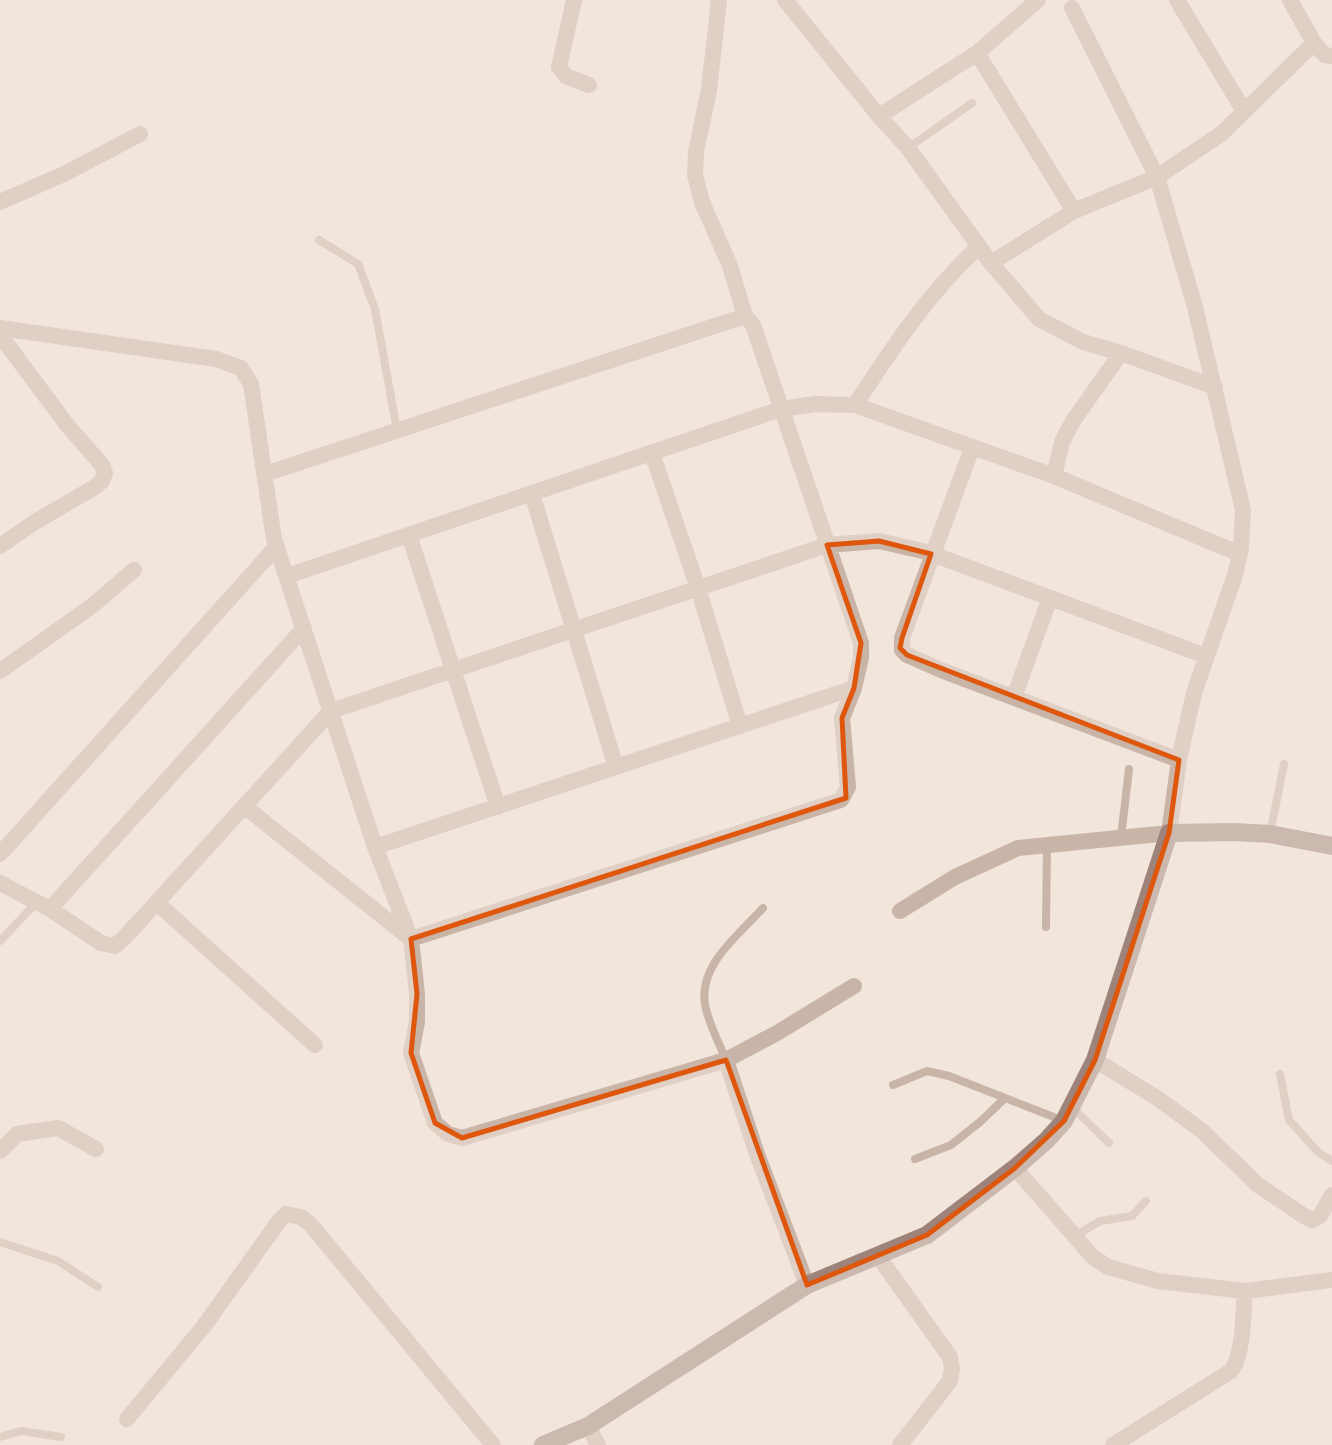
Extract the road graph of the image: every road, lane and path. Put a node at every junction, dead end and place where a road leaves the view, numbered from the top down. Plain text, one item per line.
1 (574, 0) edge
2 (719, 0) edge
3 (785, 0) edge
4 (1038, 0) edge
5 (1177, 0) edge
6 (1290, 0) edge
7 (1072, 8) dead end
8 (1314, 43) junction
9 (977, 53) junction
10 (1332, 56) edge
11 (589, 85) dead end
12 (972, 103) dead end
13 (1244, 111) junction
14 (879, 116) junction
15 (140, 134) dead end
16 (908, 148) junction
17 (1157, 177) junction
18 (0, 202) edge
19 (1074, 211) junction
20 (319, 240) dead end
21 (979, 247) junction
22 (991, 263) junction
23 (745, 316) junction
24 (0, 328) edge
25 (0, 335) edge
26 (1121, 353) junction
27 (1215, 387) junction
28 (855, 405) junction
29 (781, 409) junction
30 (397, 430) junction
31 (972, 448) junction
32 (652, 453) junction
33 (265, 474) junction
34 (1054, 476) junction
35 (533, 494) junction
36 (409, 535) junction
37 (827, 545) junction
38 (0, 546) edge
39 (277, 546) junction
40 (931, 554) junction
41 (1240, 554) junction
42 (134, 570) dead end
43 (287, 576) junction
44 (698, 588) junction
45 (1050, 598) junction
46 (304, 628) junction
47 (575, 629) junction
48 (1206, 656) junction
49 (0, 671) edge
50 (452, 671) junction
51 (854, 688) junction
52 (1014, 697) junction
53 (331, 711) junction
54 (740, 726) junction
55 (1179, 760) junction
56 (1284, 764) dead end
57 (616, 767) junction
58 (1129, 769) dead end
59 (244, 806) junction
60 (498, 807) junction
61 (1169, 833) junction
62 (1270, 834) junction
63 (1121, 837) junction
64 (1047, 844) junction
65 (1332, 846) edge
66 (374, 847) junction
67 (0, 854) edge
68 (0, 883) edge
69 (157, 903) junction
70 (44, 905) junction
71 (763, 908) dead end
72 (900, 911) dead end
73 (1046, 927) dead end
74 (411, 939) junction
75 (0, 941) edge
76 (854, 986) dead end
77 (315, 1045) dead end
78 (726, 1060) junction
79 (1095, 1060) junction
80 (1280, 1074) dead end
81 (892, 1085) dead end
82 (1005, 1098) junction
83 (1068, 1114) junction
84 (1109, 1143) dead end
85 (96, 1149) dead end
86 (0, 1151) edge
87 (915, 1159) dead end
88 (1332, 1161) edge
89 (1015, 1168) junction
90 (1332, 1195) edge
91 (1146, 1201) dead end
92 (1075, 1236) junction
93 (0, 1242) edge
94 (878, 1256) junction
95 (1332, 1280) edge
96 (807, 1285) junction
97 (98, 1287) dead end
98 (1245, 1291) junction
99 (127, 1419) dead end
100 (589, 1426) junction
101 (0, 1437) edge
102 (61, 1437) dead end
103 (493, 1445) edge
104 (543, 1445) edge
105 (598, 1445) edge
106 (900, 1445) edge
107 (1113, 1445) edge

1 - 11 street
2 - 23 street
3 - 14 street
4 - 9 street
5 - 13 street
6 - 8 street
7 - 17 street
8 - 10 street
8 - 13 street
9 - 14 street
9 - 19 street
12 - 16 lane
13 - 17 street
14 - 16 street
15 - 18 street
16 - 21 street
17 - 19 street
17 - 27 street
19 - 22 street
20 - 30 lane
21 - 22 street
21 - 28 street
22 - 26 street
23 - 29 street
23 - 30 street
24 - 33 street
25 - 38 street
26 - 27 street
26 - 34 street
27 - 41 street
28 - 29 street
28 - 31 street
29 - 32 street
29 - 37 street
30 - 33 street
31 - 34 street
31 - 40 street
32 - 35 street
32 - 44 street
33 - 39 street
34 - 41 street
35 - 36 street
35 - 47 street
36 - 43 street
36 - 50 street
37 - 40 street
37 - 44 street
37 - 51 street
39 - 43 street
39 - 67 street
40 - 45 street
40 - 52 street
41 - 48 street
42 - 49 street
43 - 46 street
44 - 47 street
44 - 54 street
45 - 48 street
45 - 52 street
46 - 53 street
46 - 70 street
47 - 50 street
47 - 57 street
48 - 55 street
50 - 53 street
50 - 60 street
51 - 54 street
51 - 74 street
52 - 55 street
53 - 59 street
53 - 66 street
54 - 57 street
55 - 61 street
56 - 62 lane
57 - 60 street
58 - 63 lane
59 - 69 street
59 - 74 street
60 - 66 street
61 - 62 street
61 - 63 street
61 - 79 street
62 - 65 street
63 - 64 street
64 - 72 street
64 - 73 lane
66 - 74 street
68 - 70 street
69 - 70 street
69 - 77 street
70 - 75 lane
71 - 78 lane
74 - 78 street
76 - 78 street
78 - 96 street
79 - 83 street
79 - 90 street
80 - 88 lane
81 - 82 lane
82 - 83 lane
82 - 87 lane
83 - 84 lane
83 - 89 street
85 - 86 street
89 - 92 street
89 - 94 street
91 - 92 lane
92 - 98 street
93 - 97 lane
94 - 96 street
94 - 106 street
95 - 98 street
96 - 100 street
98 - 107 street
99 - 103 street
100 - 104 street
100 - 105 street
101 - 102 lane

